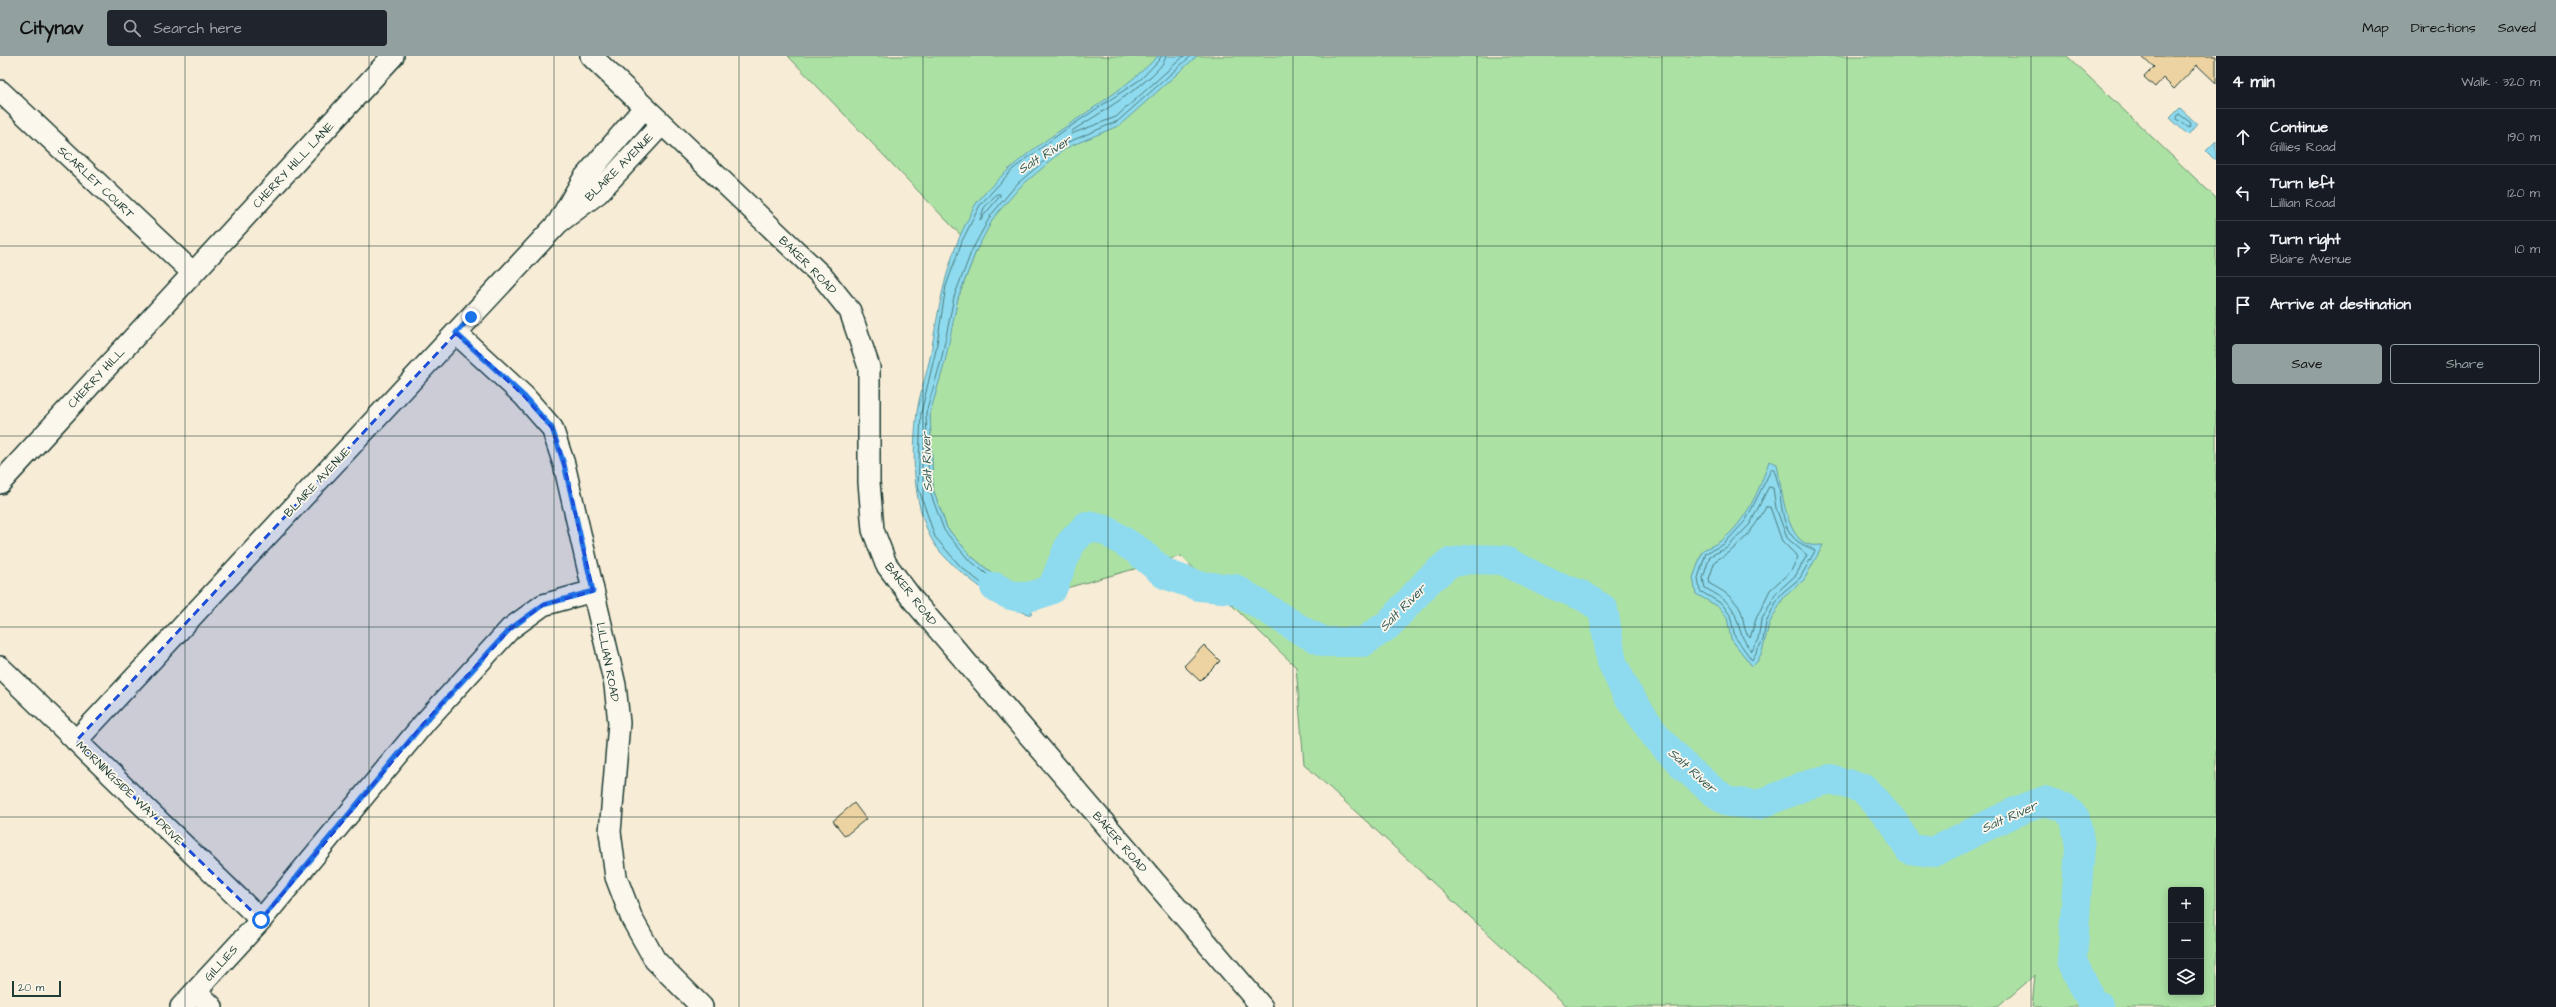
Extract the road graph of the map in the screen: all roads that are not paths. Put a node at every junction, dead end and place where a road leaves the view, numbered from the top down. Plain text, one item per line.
1 (393, 56) edge
2 (591, 56) edge
3 (0, 91) edge
4 (644, 108) junction
5 (661, 125) junction
6 (558, 223) junction
7 (193, 273) junction
8 (456, 333) junction
9 (0, 483) edge
10 (593, 591) junction
11 (0, 667) edge
12 (76, 741) junction
13 (261, 920) junction
14 (196, 991) junction
15 (181, 1007) edge
16 (212, 1007) edge
17 (702, 1007) edge
18 (1262, 1007) edge

1 - 7 street, CHERRY HILL LANE
2 - 4 street, BAKER ROAD
3 - 7 street, SCARLET COURT
4 - 5 street, BAKER ROAD
4 - 6 street, BLAIRE AVENUE
5 - 6 street, BLAIRE AVENUE
5 - 18 street, BAKER ROAD
6 - 8 street, BLAIRE AVENUE
7 - 9 street, CHERRY HILL
8 - 10 street, LILLIAN ROAD
8 - 12 street, BLAIRE AVENUE
10 - 13 street, GILLIES
10 - 17 street, LILLIAN ROAD
11 - 12 street, MORNINGSIDE WAY DRIVE
12 - 13 street, MORNINGSIDE WAY DRIVE
13 - 14 street, GILLIES
14 - 15 street, GILLIES
14 - 16 street

